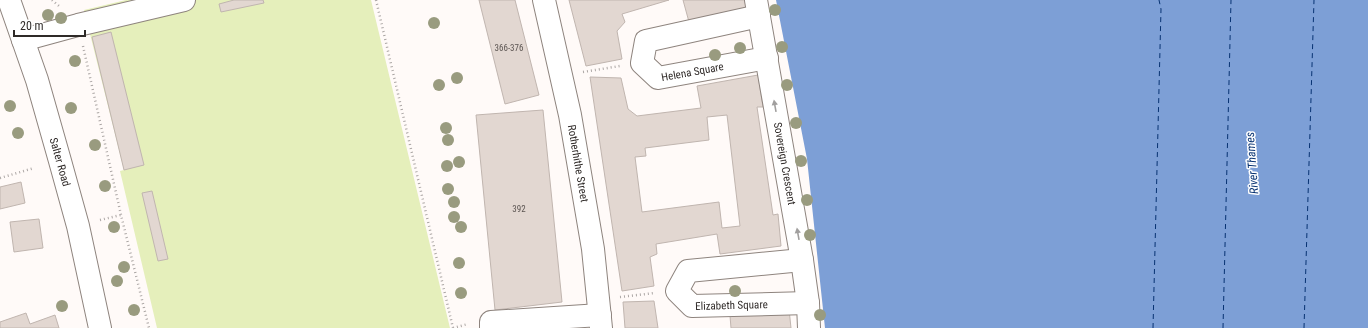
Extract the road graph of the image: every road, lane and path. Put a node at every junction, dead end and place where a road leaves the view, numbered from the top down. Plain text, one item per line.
1 (10, 0) edge
2 (184, 0) edge
3 (376, 0) edge
4 (544, 0) edge
5 (758, 8) edge
6 (78, 25) junction
7 (24, 40) junction
8 (767, 58) junction
9 (598, 69) dead end
10 (584, 72) dead end
11 (34, 168) dead end
12 (0, 178) edge
13 (121, 215) junction
14 (99, 220) dead end
15 (802, 260) junction
16 (634, 295) dead end
17 (618, 297) dead end
18 (808, 303) junction
19 (600, 322) edge
20 (466, 324) dead end
21 (100, 328) edge
22 (149, 328) edge
23 (453, 328) edge
24 (491, 328) edge
25 (809, 328) edge

1 - 7 street, Salter Road
2 - 6 street
3 - 23 path
4 - 19 street, Rotherhithe Street
5 - 8 street, Sovereign Crescent
5 - 8 street, Helena Square
6 - 7 street
6 - 13 path
7 - 21 street, Salter Road
15 -> 8 street, Sovereign Crescent
9 - 10 path
11 - 12 path
13 - 14 path
13 - 22 path
15 - 18 street, Sovereign Crescent
15 - 18 street, Elizabeth Square
16 - 17 path
18 - 25 street, Sovereign Crescent
19 - 24 street
20 - 23 path

